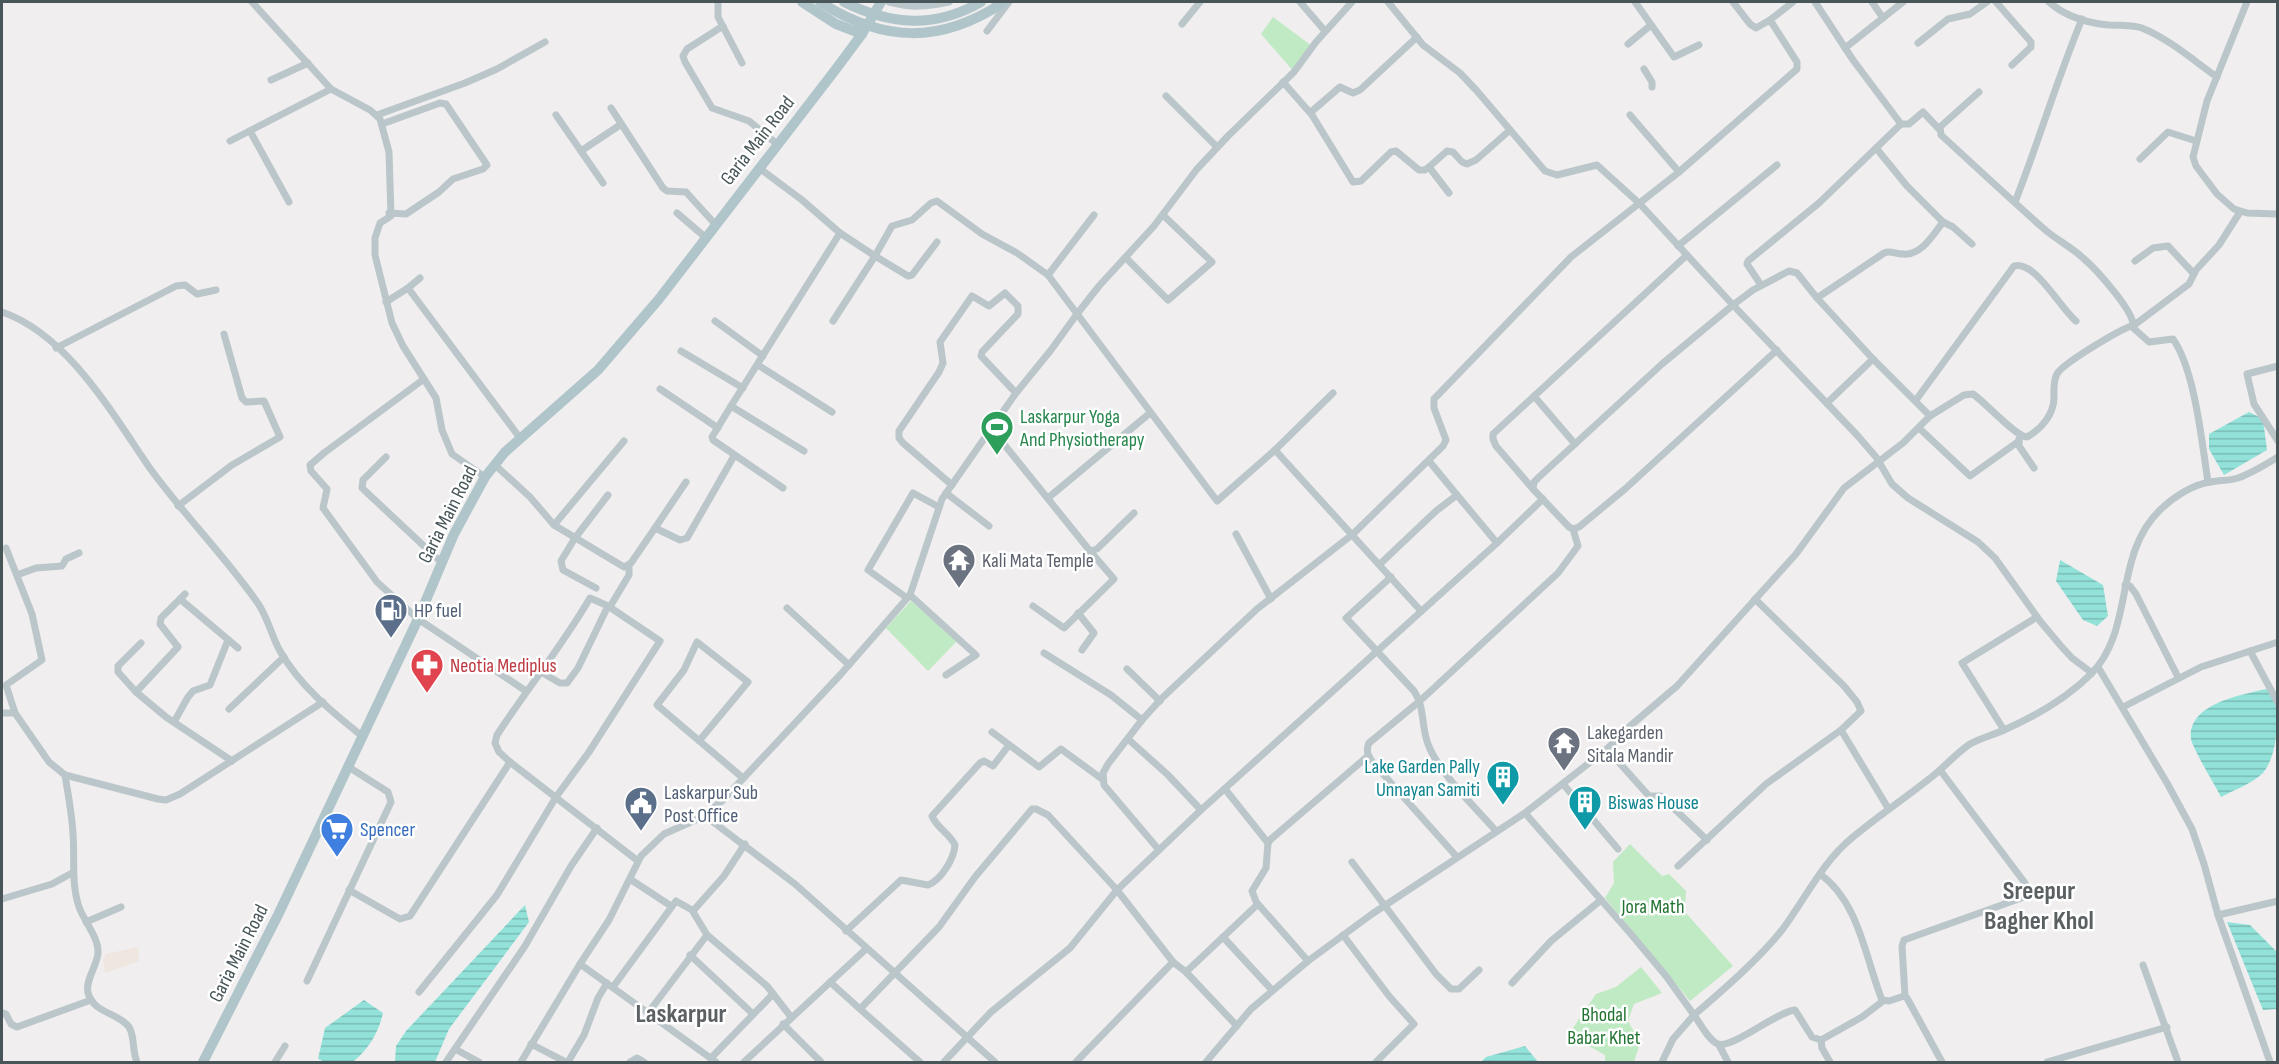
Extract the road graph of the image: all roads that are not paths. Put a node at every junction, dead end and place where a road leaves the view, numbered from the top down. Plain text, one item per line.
1 (252, 2) edge
2 (718, 2) edge
3 (802, 2) edge
4 (820, 2) edge
5 (844, 2) edge
6 (881, 2) edge
7 (889, 2) edge
8 (949, 2) edge
9 (981, 2) edge
10 (1004, 2) edge
11 (1009, 2) edge
12 (1200, 2) edge
13 (1300, 2) edge
14 (1352, 2) edge
15 (1388, 2) edge
16 (1635, 2) edge
17 (1733, 2) edge
18 (1793, 2) edge
19 (1815, 2) edge
20 (1872, 2) edge
21 (1903, 2) edge
22 (1987, 2) edge
23 (1996, 2) edge
24 (2049, 2) edge
25 (2247, 2) edge
26 (1883, 18) junction
27 (2082, 19) junction
28 (1770, 20) junction
29 (1182, 24) dead end
30 (1652, 25) junction
31 (723, 26) junction
32 (987, 31) dead end
33 (1325, 31) junction
34 (862, 34) junction
35 (1417, 37) junction
36 (545, 42) dead end
37 (1917, 43) dead end
38 (1628, 44) dead end
39 (1699, 45) dead end
40 (1845, 48) junction
41 (308, 63) junction
42 (742, 63) dead end
43 (2012, 65) dead end
44 (1644, 69) dead end
45 (2217, 77) junction
46 (272, 80) dead end
47 (1283, 82) junction
48 (1652, 87) dead end
49 (331, 89) junction
50 (1979, 92) dead end
51 (1166, 96) dead end
52 (610, 108) dead end
53 (1311, 112) junction
54 (377, 115) junction
55 (556, 115) dead end
56 (1630, 115) dead end
57 (382, 124) junction
58 (620, 124) junction
59 (1901, 124) junction
60 (1939, 129) junction
61 (1510, 130) junction
62 (250, 131) junction
63 (230, 141) dead end
64 (2196, 141) junction
65 (777, 144) junction
66 (1217, 147) junction
67 (1876, 148) junction
68 (581, 151) junction
69 (2140, 159) dead end
70 (1777, 165) dead end
71 (1429, 167) junction
72 (759, 168) junction
73 (1679, 172) junction
74 (603, 183) dead end
75 (1449, 194) dead end
76 (289, 202) dead end
77 (2015, 202) junction
78 (1640, 204) junction
79 (2240, 212) junction
80 (389, 213) junction
81 (677, 213) dead end
82 (1094, 214) dead end
83 (2277, 214) edge
84 (1163, 215) junction
85 (1943, 222) junction
86 (715, 224) junction
87 (840, 232) junction
88 (705, 237) junction
89 (937, 242) dead end
90 (1972, 244) dead end
91 (1678, 246) junction
92 (1687, 255) junction
93 (874, 256) junction
94 (1126, 258) junction
95 (2135, 261) dead end
96 (2194, 274) junction
97 (1048, 275) junction
98 (420, 278) dead end
99 (1761, 285) junction
100 (408, 288) junction
101 (216, 290) dead end
102 (1817, 298) junction
103 (386, 302) junction
104 (1732, 305) junction
105 (2, 312) edge
106 (1077, 314) junction
107 (715, 321) dead end
108 (833, 321) dead end
109 (2076, 321) dead end
110 (2133, 326) junction
111 (224, 334) dead end
112 (56, 348) junction
113 (1777, 350) junction
114 (681, 351) dead end
115 (764, 356) junction
116 (1874, 359) junction
117 (758, 365) junction
118 (2277, 366) edge
119 (424, 379) junction
120 (742, 388) junction
121 (660, 389) dead end
122 (1016, 393) junction
123 (1333, 393) dead end
124 (1534, 396) junction
125 (1916, 400) junction
126 (1827, 403) junction
127 (731, 406) junction
128 (832, 412) dead end
129 (1150, 413) junction
130 (1930, 416) junction
131 (718, 428) junction
132 (991, 428) junction
133 (1919, 428) junction
134 (520, 438) junction
135 (624, 441) dead end
136 (2019, 441) junction
137 (2277, 441) edge
138 (1575, 444) junction
139 (1275, 450) junction
140 (804, 451) dead end
141 (2006, 455) dead end
142 (734, 456) junction
143 (386, 457) dead end
144 (2277, 457) edge
145 (1429, 461) junction
146 (1879, 462) junction
147 (494, 464) junction
148 (2034, 468) dead end
149 (485, 477) junction
150 (686, 482) dead end
151 (2208, 482) junction
152 (952, 485) junction
153 (783, 488) dead end
154 (1533, 489) junction
155 (946, 493) junction
156 (608, 495) dead end
157 (1457, 495) junction
158 (1048, 498) junction
159 (1543, 499) junction
160 (178, 506) junction
161 (939, 507) junction
162 (1134, 513) dead end
163 (554, 525) junction
164 (989, 526) dead end
165 (655, 528) junction
166 (1573, 529) junction
167 (1236, 534) dead end
168 (1353, 534) junction
169 (575, 538) junction
170 (1497, 543) junction
171 (6, 548) dead end
172 (1090, 551) junction
173 (79, 553) dead end
174 (441, 562) junction
175 (1380, 564) junction
176 (629, 566) junction
177 (17, 575) junction
178 (1391, 577) junction
179 (2125, 585) junction
180 (596, 588) dead end
181 (909, 596) junction
182 (1755, 599) junction
183 (1271, 600) junction
184 (608, 606) junction
185 (1033, 606) dead end
186 (787, 608) dead end
187 (1421, 611) junction
188 (1077, 613) junction
189 (2037, 617) junction
190 (418, 619) junction
191 (228, 640) junction
192 (2277, 642) edge
193 (141, 643) dead end
194 (238, 648) dead end
195 (1082, 650) dead end
196 (1377, 650) junction
197 (2250, 651) junction
198 (1044, 653) dead end
199 (284, 657) junction
200 (849, 665) junction
201 (2098, 667) junction
202 (1127, 669) dead end
203 (541, 672) junction
204 (2092, 673) junction
205 (946, 675) dead end
206 (2178, 677) junction
207 (526, 691) junction
208 (136, 692) junction
209 (1420, 700) junction
210 (1160, 701) junction
211 (323, 702) junction
212 (2277, 703) edge
213 (2123, 707) junction
214 (229, 709) dead end
215 (2, 713) edge
216 (15, 713) junction
217 (1142, 720) junction
218 (174, 722) junction
219 (1841, 730) junction
220 (2004, 730) junction
221 (992, 732) dead end
222 (362, 736) junction
223 (1128, 739) junction
224 (699, 741) junction
225 (1009, 745) junction
226 (1607, 749) junction
227 (1368, 756) junction
228 (232, 761) junction
229 (510, 762) junction
230 (347, 766) junction
231 (1940, 770) junction
232 (65, 775) junction
233 (743, 778) junction
234 (1102, 779) junction
235 (1563, 784) junction
236 (1225, 789) junction
237 (556, 797) junction
238 (1888, 808) junction
239 (1201, 810) junction
240 (1525, 813) junction
241 (704, 815) junction
242 (597, 828) junction
243 (1496, 831) junction
244 (1707, 840) junction
245 (1268, 843) junction
246 (745, 844) junction
247 (1618, 849) dead end
248 (1159, 850) junction
249 (1456, 857) junction
250 (638, 861) junction
251 (1352, 862) dead end
252 (1678, 866) dead end
253 (72, 873) junction
254 (1820, 874) junction
255 (630, 879) junction
256 (349, 890) junction
257 (1116, 890) junction
258 (2, 899) edge
259 (1601, 900) junction
260 (2277, 901) edge
261 (1257, 904) junction
262 (671, 906) junction
263 (1385, 906) junction
264 (121, 907) dead end
265 (693, 911) junction
266 (2218, 915) junction
267 (86, 922) junction
268 (846, 931) junction
269 (707, 935) junction
270 (1343, 935) junction
271 (1222, 937) junction
272 (866, 950) junction
273 (690, 955) junction
274 (1308, 961) junction
275 (1173, 962) junction
276 (580, 964) junction
277 (2143, 965) dead end
278 (1479, 970) dead end
279 (1186, 972) junction
280 (894, 974) junction
281 (307, 981) dead end
282 (830, 982) junction
283 (1512, 983) dead end
284 (610, 985) junction
285 (1272, 990) junction
286 (418, 992) dead end
287 (773, 994) junction
288 (1905, 996) junction
289 (91, 1000) junction
290 (1883, 1001) junction
291 (860, 1009) junction
292 (2, 1013) edge
293 (648, 1013) junction
294 (753, 1014) junction
295 (1694, 1015) junction
296 (791, 1017) junction
297 (783, 1024) junction
298 (1237, 1026) junction
299 (2167, 1027) junction
300 (967, 1039) junction
301 (1821, 1040) junction
302 (531, 1044) junction
303 (1719, 1045) junction
304 (285, 1046) dead end
305 (455, 1049) junction
306 (713, 1060) edge
307 (137, 1062) edge
308 (203, 1062) edge
309 (275, 1062) edge
310 (446, 1062) edge
311 (479, 1062) edge
312 (521, 1062) edge
313 (567, 1062) edge
314 (630, 1062) edge
315 (644, 1062) edge
316 (744, 1062) edge
317 (821, 1062) edge
318 (920, 1062) edge
319 (944, 1062) edge
320 (994, 1062) edge
321 (1076, 1062) edge
322 (1208, 1062) edge
323 (1376, 1062) edge
324 (1662, 1062) edge
325 (1728, 1062) edge
326 (1830, 1062) edge
327 (1942, 1062) edge
328 (2047, 1062) edge
329 (2178, 1062) edge
330 (2270, 1062) edge

1 - 41 street
2 - 31 street
3 - 34 main road
4 - 10 main road, bridge
5 - 9 main road, bridge
6 - 34 main road, Garia Main Road
7 - 8 street
11 - 32 street
12 - 29 street
13 - 33 street
14 - 33 street
15 - 35 street
16 - 30 street
17 - 28 street
18 - 28 street
19 - 40 street
20 - 26 street
21 - 26 street
22 - 37 street
23 - 43 street
24 - 27 street
25 - 45 street
26 - 40 street
27 - 45 street
27 - 77 street
28 - 73 street
30 - 38 street
30 - 39 street
31 - 42 street
31 - 65 street
33 - 47 street
34 - 65 main road, Garia Main Road
35 - 53 street
35 - 61 street
36 - 54 street
40 - 59 street
41 - 46 street
41 - 49 street
44 - 48 street
45 - 64 street
47 - 53 street
47 - 66 street
49 - 54 street
49 - 62 street
50 - 60 street
51 - 66 street
52 - 58 street
53 - 71 street
54 - 57 street
55 - 68 street
56 - 73 street
57 - 80 street
57 - 80 street
58 - 68 street
58 - 86 street
59 - 60 street
59 - 67 street
60 - 77 street
61 - 71 street
61 - 78 street
62 - 63 street
62 - 76 street
64 - 69 street
64 - 79 street
65 - 72 main road, Garia Main Road
66 - 84 street
67 - 85 street
67 - 99 street
68 - 74 street
70 - 91 street
71 - 75 street
72 - 86 main road, Garia Main Road
72 - 87 street
73 - 78 street
77 - 110 street
78 - 91 street
78 - 145 street
79 - 83 street
79 - 96 street
80 - 103 street
81 - 88 street
82 - 97 street
84 - 94 street
84 - 94 street
85 - 90 street
85 - 102 street
86 - 88 main road, Garia Main Road
87 - 93 street
87 - 115 street
88 - 134 main road, Garia Main Road
89 - 93 street
91 - 92 street
92 - 104 street
92 - 124 street
93 - 97 street
93 - 108 street
94 - 106 street
95 - 96 street
96 - 110 street
97 - 106 street
98 - 100 street
99 - 102 street
99 - 104 street
100 - 103 street
100 - 134 street
101 - 112 street
102 - 116 street
103 - 119 street
104 - 113 street
104 - 138 street
105 - 112 street
106 - 122 street
106 - 129 street
107 - 115 street
109 - 125 street
110 - 136 street
110 - 151 street
111 - 160 street
112 - 160 street
113 - 126 street
113 - 166 street
114 - 120 street
115 - 117 street
116 - 125 street
116 - 126 street
117 - 120 street
117 - 128 street
118 - 137 street
119 - 149 street
119 - 190 street
120 - 127 street
121 - 131 street
122 - 132 street
122 - 152 street
123 - 139 street
124 - 138 street
124 - 154 street
125 - 130 street
126 - 146 street
127 - 131 street
127 - 140 street
129 - 139 street
129 - 158 street
130 - 133 street
130 - 136 street
131 - 142 street
132 - 152 street
132 - 158 street
133 - 136 street
133 - 146 street
134 - 147 main road, Garia Main Road
135 - 163 street
136 - 141 street
136 - 148 street
138 - 154 street
139 - 168 street
142 - 153 street
142 - 165 street
143 - 174 street
144 - 151 street
145 - 157 street
145 - 168 street
146 - 182 street
146 - 189 street
147 - 149 main road, Garia Main Road
147 - 163 street
149 - 174 main road, Garia Main Road
150 - 165 street
151 - 179 street
152 - 155 street
154 - 159 street
155 - 161 street
155 - 164 street
156 - 169 street
157 - 170 street
157 - 175 street
158 - 172 street
159 - 166 street
159 - 170 street
160 - 199 street
161 - 181 street
161 - 181 street
162 - 172 street
163 - 169 street
165 - 176 street
166 - 209 street
167 - 183 street
168 - 175 street
168 - 183 street
169 - 176 street
169 - 180 street
170 - 187 street
171 - 177 street
172 - 188 street
173 - 177 street
174 - 190 main road, Garia Main Road
175 - 178 street
176 - 184 street
177 - 216 street
178 - 187 street
178 - 196 street
179 - 201 street
179 - 206 street
181 - 200 street
181 - 205 street
182 - 219 street
182 - 226 street
183 - 210 street
184 - 203 street
184 - 203 street
184 - 237 street
185 - 188 street
186 - 200 street
187 - 196 street
188 - 195 street
189 - 204 street
189 - 220 street
190 - 207 street
190 - 222 main road, Garia Main Road
191 - 194 street
191 - 208 street
191 - 218 street
192 - 197 street
193 - 208 street
196 - 209 street
196 - 236 street
197 - 206 street
197 - 212 street
198 - 217 street
199 - 211 street
199 - 214 street
200 - 233 street
201 - 204 street
201 - 213 street
202 - 210 street
203 - 207 street
204 - 220 street
206 - 213 street
207 - 229 street
208 - 218 street
209 - 227 street
209 - 243 street
210 - 217 street
211 - 222 street
211 - 228 street
213 - 266 street
215 - 216 street
216 - 232 street
217 - 223 street
218 - 228 street
219 - 238 street
219 - 244 street
220 - 231 street
221 - 225 street
222 - 230 main road, Garia Main Road
223 - 234 street
223 - 239 street
224 - 224 street
224 - 233 street
225 - 234 street
225 - 268 street
226 - 235 street
226 - 244 street
227 - 245 street
227 - 249 street
228 - 232 street
229 - 237 street
229 - 256 street
230 - 256 street
230 - 308 main road, Garia Main Road
231 - 238 street
231 - 288 street
232 - 253 street
233 - 241 street
234 - 248 street
235 - 240 street
235 - 247 street
236 - 239 street
236 - 245 street
237 - 242 street
237 - 286 street
238 - 254 street
239 - 248 street
240 - 243 street
240 - 259 street
241 - 246 street
241 - 250 street
242 - 250 street
242 - 305 street
243 - 249 street
244 - 252 street
245 - 261 street
246 - 265 street
246 - 268 street
248 - 257 street
249 - 263 street
250 - 255 street
251 - 263 street
253 - 258 street
253 - 267 street
254 - 290 street
254 - 295 street
255 - 262 street
255 - 276 street
256 - 281 street
257 - 275 street
257 - 280 street
257 - 300 street
259 - 283 street
259 - 295 street
260 - 266 street
261 - 271 street
261 - 274 street
262 - 265 street
262 - 284 street
263 - 270 street
263 - 278 street
264 - 267 street
265 - 269 street
266 - 330 street
267 - 289 street
268 - 272 street
269 - 273 street
269 - 287 street
270 - 274 street
270 - 323 street
271 - 279 street
271 - 285 street
272 - 280 street
272 - 282 street
273 - 293 street
273 - 294 street
274 - 285 street
275 - 279 street
275 - 321 street
276 - 284 street
276 - 302 street
277 - 299 street
279 - 298 street
280 - 291 street
280 - 300 street
282 - 291 street
282 - 296 street
284 - 293 street
284 - 313 street
285 - 298 street
287 - 294 street
287 - 296 street
288 - 290 street
288 - 327 street
289 - 292 street
289 - 307 street
290 - 301 street
291 - 318 street
293 - 306 street
294 - 306 street
295 - 303 street
295 - 324 street
296 - 297 street
297 - 316 street
297 - 317 street
298 - 322 street
299 - 328 street
299 - 329 street
300 - 319 street
300 - 320 street
301 - 303 street
301 - 326 street
302 - 312 street
302 - 313 street
303 - 325 street
304 - 309 street
305 - 310 street
305 - 311 street
314 - 315 street

